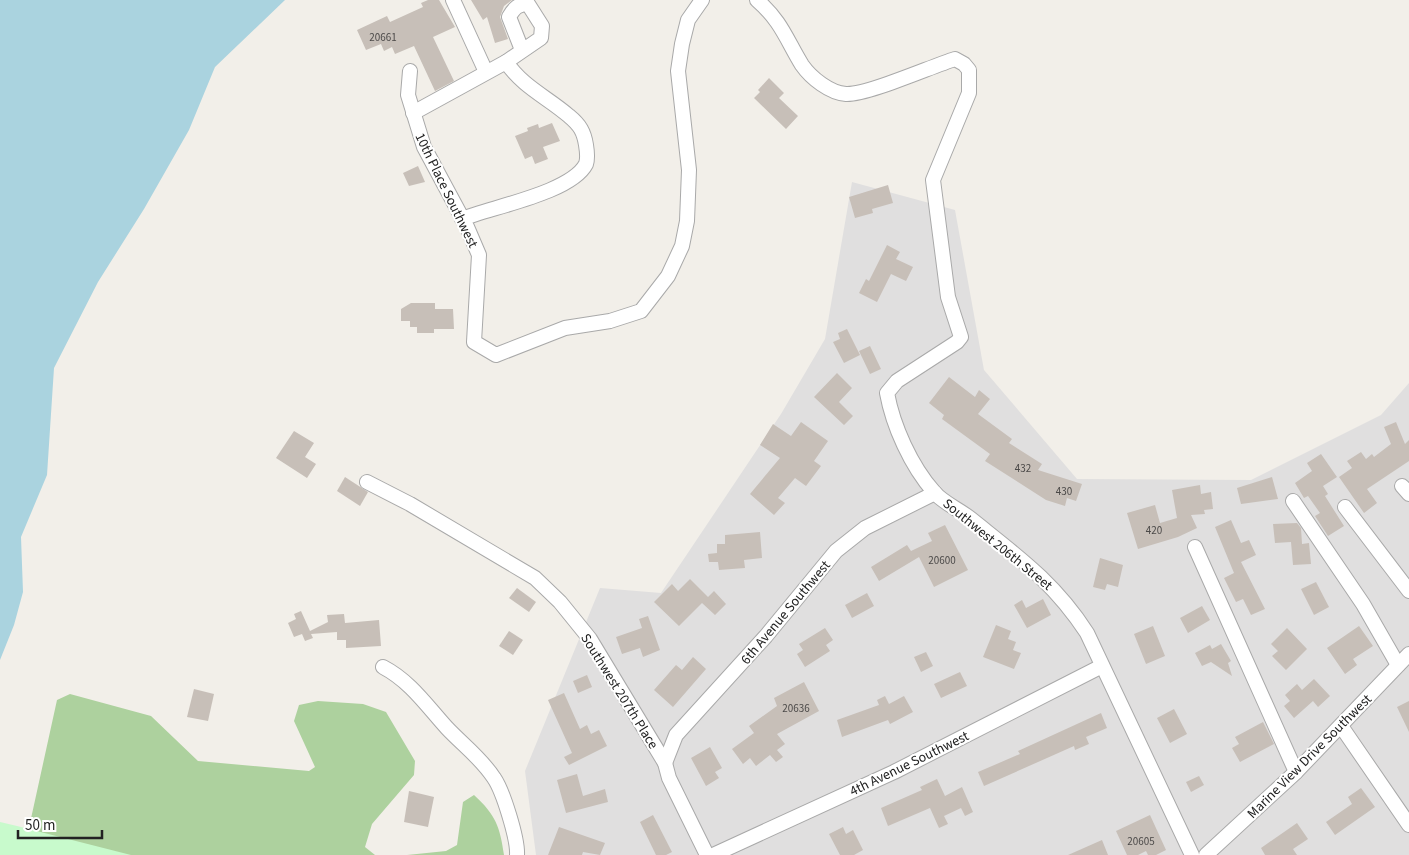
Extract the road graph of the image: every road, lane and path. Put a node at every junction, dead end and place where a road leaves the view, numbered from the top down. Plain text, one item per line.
1 (453, 0) edge
2 (702, 0) edge
3 (757, 0) edge
4 (522, 50) dead end
5 (506, 62) junction
6 (410, 71) dead end
7 (486, 72) junction
8 (413, 113) junction
9 (462, 220) junction
10 (367, 482) dead end
11 (935, 494) junction
12 (1293, 501) dead end
13 (1345, 507) dead end
14 (1194, 547) dead end
15 (1409, 591) edge
16 (1409, 654) edge
17 (1398, 665) junction
18 (1102, 666) junction
19 (383, 667) dead end
20 (1341, 726) junction
21 (665, 763) junction
22 (1296, 772) junction
23 (1409, 825) edge
24 (517, 855) edge
25 (707, 855) edge
26 (713, 855) edge
27 (1192, 855) edge
28 (1206, 855) edge

1 - 7 street
2 - 9 street, 10th Place Southwest
3 - 11 street, Southwest 206th Street
4 - 5 street
5 - 7 street
5 - 9 street
6 - 8 street, 10th Place Southwest
7 - 8 street
8 - 9 street, 10th Place Southwest
10 - 21 street, Southwest 207th Place
11 - 18 street, Southwest 206th Street
11 - 21 street, 6th Avenue Southwest
12 - 17 street
13 - 15 street
14 - 22 street
16 - 17 street, Marine View Drive Southwest
17 - 20 street, Marine View Drive Southwest
18 - 26 street, 4th Avenue Southwest
18 - 27 street, Southwest 206th Street
19 - 24 street
20 - 22 street, Marine View Drive Southwest
20 - 23 street
21 - 25 street, Southwest 207th Place
22 - 28 street, Marine View Drive Southwest

